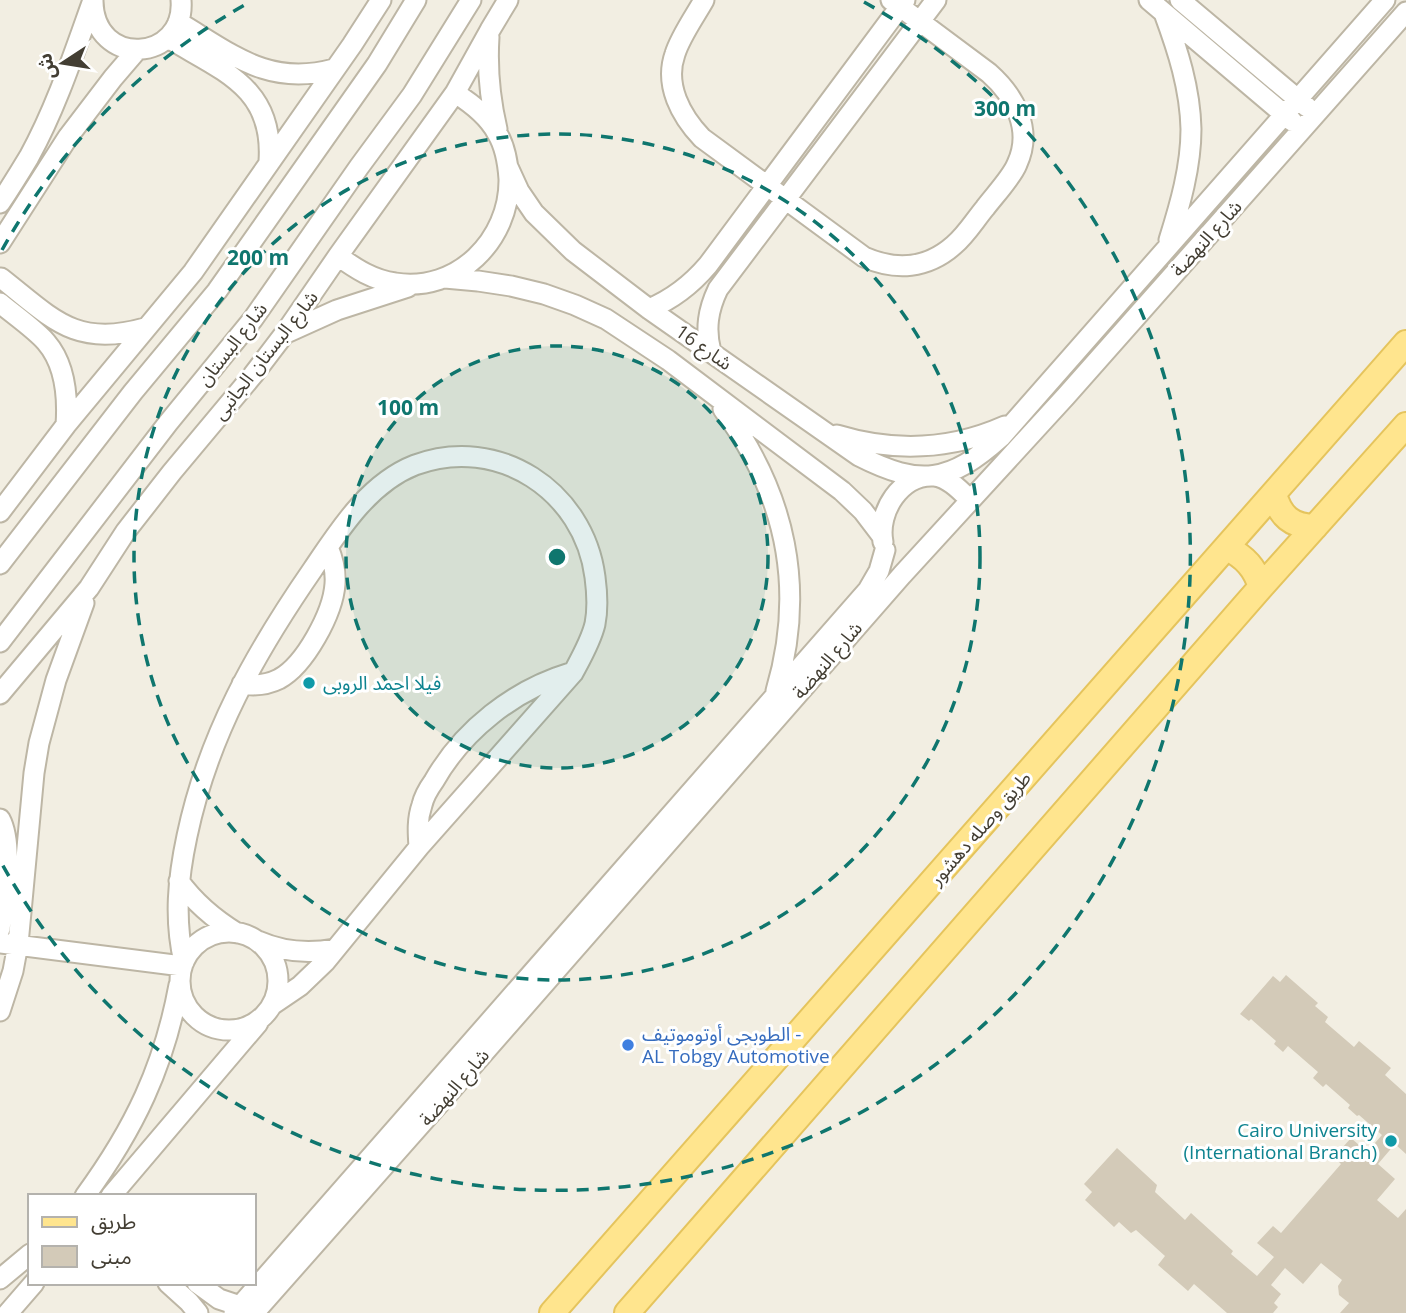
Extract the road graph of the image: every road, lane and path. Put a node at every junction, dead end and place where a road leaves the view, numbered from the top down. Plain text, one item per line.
1 (93, 0) edge
2 (181, 0) edge
3 (381, 0) edge
4 (416, 0) edge
5 (471, 0) edge
6 (508, 0) edge
7 (704, 0) edge
8 (936, 0) edge
9 (1149, 0) edge
10 (1180, 0) edge
11 (1385, 0) edge
12 (899, 2) edge
13 (1406, 12) edge
14 (1164, 13) junction
15 (920, 22) junction
16 (173, 30) junction
17 (489, 30) junction
18 (137, 50) junction
19 (334, 69) junction
20 (455, 93) junction
21 (1298, 100) junction
22 (1317, 114) junction
23 (1284, 115) junction
24 (1303, 129) junction
25 (498, 133) junction
26 (270, 161) junction
27 (508, 167) junction
28 (767, 186) junction
29 (785, 200) junction
30 (0, 203) edge
31 (0, 243) edge
32 (1167, 248) junction
33 (0, 249) edge
34 (338, 256) junction
35 (193, 272) junction
36 (0, 278) edge
37 (445, 278) junction
38 (418, 284) junction
39 (217, 291) junction
40 (0, 303) edge
41 (649, 309) junction
42 (145, 328) junction
43 (285, 333) junction
44 (1406, 343) edge
45 (711, 352) junction
46 (701, 385) junction
47 (1013, 423) junction
48 (66, 425) junction
49 (1406, 425) edge
50 (820, 429) junction
51 (936, 476) junction
52 (1274, 494) junction
53 (970, 500) junction
54 (0, 512) edge
55 (1315, 527) junction
56 (883, 542) junction
57 (328, 547) junction
58 (1227, 548) junction
59 (0, 564) edge
60 (902, 575) junction
61 (1261, 587) junction
62 (89, 588) junction
63 (0, 642) edge
64 (573, 673) junction
65 (242, 684) junction
66 (0, 694) edge
67 (781, 701) junction
68 (0, 819) edge
69 (419, 847) junction
70 (179, 881) junction
71 (0, 929) edge
72 (237, 933) junction
73 (257, 941) junction
74 (9, 944) edge
75 (335, 949) junction
76 (182, 970) junction
77 (0, 1011) edge
78 (266, 1012) junction
79 (91, 1194) edge
80 (113, 1194) edge
81 (28, 1256) edge
82 (0, 1279) edge
83 (32, 1285) edge
84 (171, 1285) edge
85 (200, 1285) edge
86 (244, 1311) edge
87 (8, 1313) edge
88 (198, 1313) edge
89 (552, 1313) edge
90 (627, 1313) edge

1 - 18 street
1 - 30 street
2 - 16 street
3 - 19 street
4 - 39 street
5 - 63 street, شارع البستان
6 - 17 street, شارع البستان الجانبى
7 - 28 street
8 - 15 street
9 - 14 street
10 - 21 street
11 - 21 street, شارع النهضة
12 - 15 street
12 - 28 street
13 - 22 street, شارع النهضة
14 - 23 street
14 - 32 street
15 - 29 street
15 - 29 street
16 - 18 street
16 - 19 street
16 - 26 street
17 - 20 street, شارع البستان الجانبى
17 - 25 street
18 - 31 street
19 - 26 street
20 - 25 street
20 - 34 street, شارع البستان الجانبى
21 - 22 street
21 - 23 street, شارع النهضة
22 - 24 street, شارع النهضة
23 - 24 street
23 - 32 street, شارع النهضة
24 - 53 street, شارع النهضة
25 - 27 street
26 - 35 street
27 - 37 street
27 - 41 street, شارع 16
28 - 29 street
28 - 41 street
29 - 45 street
32 - 47 street, شارع النهضة
33 - 36 street
34 - 38 street
34 - 43 street, شارع البستان الجانبى
35 - 39 street
35 - 42 street
36 - 42 street
37 - 38 street
37 - 46 street, شارع 16
38 - 43 street
39 - 59 street
40 - 48 street
41 - 45 street, شارع 16
42 - 48 street
43 - 62 street, شارع البستان الجانبى
44 - 52 main road, طريق وصله دهشور
45 - 50 street, شارع 16
46 - 56 street, شارع 16
46 - 67 street
47 - 50 street
47 - 51 street, شارع النهضة
48 - 54 street
49 - 55 main road
50 - 51 street, شارع 16
51 - 53 street
51 - 56 street, شارع النهضة
52 - 55 main road
52 - 58 main road, طريق وصله دهشور
53 - 60 street, شارع النهضة
55 - 61 main road
56 - 60 street, شارع 16
56 - 67 street, شارع النهضة
57 - 64 street
57 - 65 street
57 - 65 street
58 - 61 main road
58 - 89 main road, طريق وصله دهشور
60 - 67 street, شارع النهضة
61 - 90 main road
62 - 66 street, شارع البستان الجانبى
62 - 74 street
64 - 69 street
64 - 69 street
65 - 70 street
67 - 86 street, شارع النهضة
68 - 71 street
69 - 75 street
70 - 72 street
70 - 76 street
72 - 73 street
72 - 76 street
73 - 75 street
73 - 78 street
74 - 76 street
74 - 77 street
75 - 78 street
76 - 78 street
76 - 79 street
78 - 80 street
81 - 82 street
83 - 87 street
84 - 88 street
85 - 86 street

